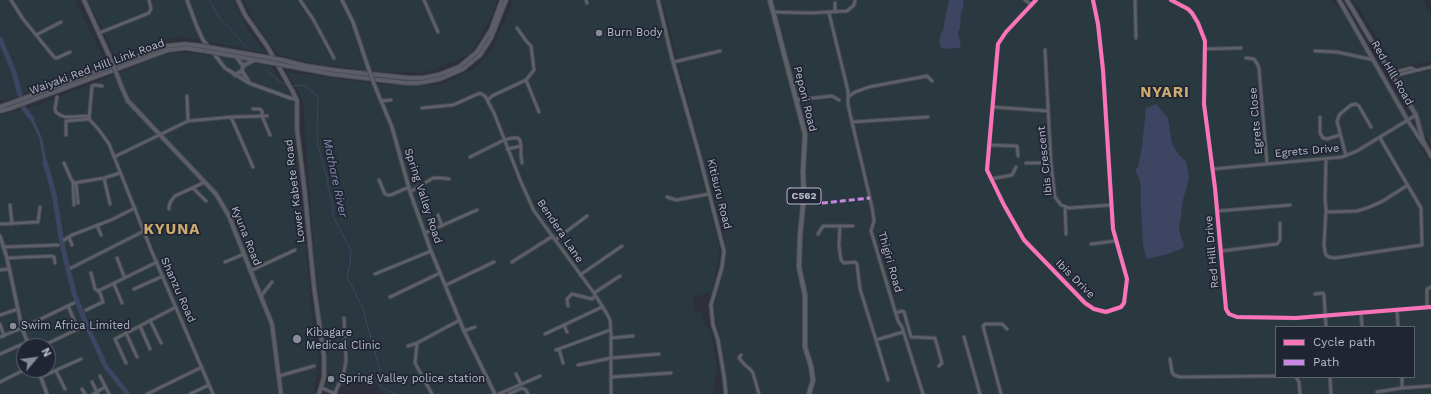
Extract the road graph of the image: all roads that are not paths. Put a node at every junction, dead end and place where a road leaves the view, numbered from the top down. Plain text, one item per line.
1 (11, 0) edge
2 (84, 0) edge
3 (149, 0) edge
4 (187, 0) edge
5 (238, 0) edge
6 (300, 0) edge
7 (342, 0) edge
8 (424, 0) edge
9 (502, 0) edge
10 (506, 0) edge
11 (658, 0) edge
12 (770, 0) edge
13 (855, 0) edge
14 (1025, 0) edge
15 (1036, 0) edge
16 (1093, 0) edge
17 (1135, 0) edge
18 (1171, 0) edge
19 (1338, 0) edge
20 (1347, 0) edge
21 (835, 2) dead end
22 (1032, 5) junction
23 (773, 12) junction
24 (828, 12) junction
25 (835, 12) junction
26 (61, 22) dead end
27 (517, 28) dead end
28 (438, 32) dead end
29 (99, 33) junction
30 (36, 35) junction
31 (1136, 38) dead end
32 (1241, 48) dead end
33 (1205, 49) junction
34 (1045, 50) dead end
35 (720, 51) dead end
36 (1315, 51) dead end
37 (70, 52) dead end
38 (236, 56) junction
39 (334, 58) dead end
40 (1246, 58) dead end
41 (254, 60) junction
42 (1375, 61) junction
43 (674, 62) junction
44 (243, 66) junction
45 (1431, 67) edge
46 (242, 71) junction
47 (1392, 74) junction
48 (235, 75) junction
49 (526, 80) junction
50 (932, 81) dead end
51 (248, 82) junction
52 (102, 86) dead end
53 (187, 96) dead end
54 (57, 97) dead end
55 (848, 97) junction
56 (296, 99) junction
57 (391, 100) dead end
58 (488, 100) junction
59 (796, 100) junction
60 (838, 100) dead end
61 (381, 101) junction
62 (0, 107) edge
63 (993, 107) junction
64 (422, 108) dead end
65 (253, 109) dead end
66 (0, 111) edge
67 (1048, 111) junction
68 (540, 112) dead end
69 (1416, 115) junction
70 (262, 116) junction
71 (267, 116) dead end
72 (89, 117) junction
73 (230, 117) junction
74 (928, 117) dead end
75 (1320, 117) dead end
76 (188, 121) junction
77 (1408, 121) junction
78 (852, 122) junction
79 (1372, 127) dead end
80 (66, 135) dead end
81 (159, 135) junction
82 (270, 135) dead end
83 (1340, 135) junction
84 (1380, 138) junction
85 (504, 140) junction
86 (990, 144) junction
87 (521, 146) junction
88 (507, 149) junction
89 (1018, 156) dead end
90 (1346, 156) junction
91 (1431, 156) edge
92 (114, 157) junction
93 (470, 157) dead end
94 (1326, 158) junction
95 (1051, 162) junction
96 (64, 163) dead end
97 (522, 163) dead end
98 (1026, 163) dead end
99 (1268, 163) junction
100 (253, 167) dead end
101 (1016, 167) dead end
102 (1213, 169) junction
103 (120, 173) junction
104 (104, 178) junction
105 (449, 179) dead end
106 (990, 179) junction
107 (379, 180) dead end
108 (74, 182) junction
109 (205, 182) junction
110 (1408, 185) junction
111 (409, 187) junction
112 (193, 188) junction
113 (410, 192) junction
114 (709, 194) junction
115 (667, 197) dead end
116 (206, 200) dead end
117 (78, 203) dead end
118 (74, 204) dead end
119 (110, 204) dead end
120 (10, 205) dead end
121 (1111, 205) junction
122 (1290, 205) dead end
123 (40, 207) dead end
124 (1065, 207) junction
125 (135, 208) junction
126 (169, 210) dead end
127 (477, 210) dead end
128 (1326, 210) junction
129 (1218, 211) junction
130 (438, 215) dead end
131 (587, 216) dead end
132 (1280, 223) dead end
133 (0, 224) edge
134 (12, 224) junction
135 (97, 225) junction
136 (442, 226) junction
137 (840, 226) junction
138 (853, 226) dead end
139 (144, 231) junction
140 (425, 233) junction
141 (818, 234) dead end
142 (1066, 234) dead end
143 (101, 235) dead end
144 (0, 236) edge
145 (69, 237) junction
146 (554, 238) junction
147 (64, 240) dead end
148 (1115, 241) junction
149 (1091, 244) dead end
150 (58, 245) dead end
151 (72, 245) dead end
152 (622, 246) dead end
153 (3, 247) junction
154 (295, 250) dead end
155 (431, 251) junction
156 (1221, 251) junction
157 (244, 254) junction
158 (6, 258) junction
159 (117, 258) dead end
160 (157, 262) junction
161 (225, 262) dead end
162 (494, 262) dead end
163 (512, 262) dead end
164 (55, 263) dead end
165 (71, 268) dead end
166 (8, 269) junction
167 (0, 270) edge
168 (250, 271) junction
169 (91, 273) dead end
170 (440, 273) junction
171 (375, 274) dead end
172 (580, 275) junction
173 (163, 276) junction
174 (620, 276) dead end
175 (124, 279) junction
176 (272, 282) dead end
177 (114, 284) junction
178 (446, 285) junction
179 (1431, 287) edge
180 (134, 289) dead end
181 (99, 290) junction
182 (594, 294) junction
183 (1315, 294) dead end
184 (261, 296) junction
185 (390, 297) dead end
186 (122, 303) dead end
187 (74, 304) dead end
188 (68, 306) junction
189 (568, 306) dead end
190 (176, 307) junction
191 (602, 307) junction
192 (1427, 307) junction
193 (1431, 307) edge
194 (18, 309) junction
195 (86, 310) dead end
196 (1397, 311) junction
197 (1361, 312) junction
198 (896, 313) junction
199 (0, 315) edge
200 (1326, 315) junction
201 (344, 318) dead end
202 (150, 320) junction
203 (461, 320) junction
204 (0, 324) edge
205 (564, 325) junction
206 (140, 326) junction
207 (1326, 326) edge
208 (1362, 326) edge
209 (1398, 326) edge
210 (475, 327) dead end
211 (22, 328) junction
212 (1007, 329) dead end
213 (464, 330) junction
214 (610, 330) junction
215 (567, 332) dead end
216 (903, 332) junction
217 (126, 333) junction
218 (545, 334) dead end
219 (4, 336) junction
220 (633, 336) dead end
221 (0, 337) edge
222 (964, 337) dead end
223 (26, 338) edge
224 (611, 338) junction
225 (56, 339) edge
226 (876, 340) junction
227 (161, 343) dead end
228 (417, 343) junction
229 (408, 346) dead end
230 (16, 347) edge
231 (150, 349) dead end
232 (0, 354) edge
233 (659, 354) dead end
234 (741, 355) dead end
235 (137, 357) dead end
236 (611, 358) junction
237 (81, 359) dead end
238 (1170, 359) dead end
239 (126, 363) dead end
240 (563, 363) dead end
241 (578, 365) dead end
242 (314, 366) dead end
243 (940, 366) dead end
244 (202, 367) junction
245 (56, 370) joint
246 (671, 373) dead end
247 (16, 374) edge
248 (516, 374) dead end
249 (100, 376) dead end
250 (279, 376) junction
251 (540, 376) dead end
252 (1275, 376) edge
253 (611, 377) junction
254 (40, 378) edge
255 (1297, 378) edge
256 (1330, 378) edge
257 (1402, 378) edge
258 (888, 380) dead end
259 (0, 382) edge
260 (92, 382) dead end
261 (521, 384) junction
262 (209, 385) junction
263 (1430, 386) edge
264 (105, 387) junction
265 (322, 388) junction
266 (1402, 388) junction
267 (65, 389) dead end
268 (82, 389) dead end
269 (1377, 392) dead end
270 (96, 393) edge
271 (47, 394) edge
272 (85, 394) edge
273 (109, 394) edge
274 (147, 394) edge
275 (190, 394) edge
276 (213, 394) edge
277 (281, 394) edge
278 (319, 394) edge
279 (336, 394) edge
280 (432, 394) edge
281 (494, 394) edge
282 (499, 394) edge
283 (509, 394) edge
284 (528, 394) edge
285 (611, 394) edge
286 (726, 394) edge
287 (759, 394) edge
288 (809, 394) edge
289 (923, 394) edge
290 (980, 394) edge
291 (1001, 394) edge
292 (1300, 394) edge
293 (1331, 394) edge

1 - 30 street
2 - 29 main road
3 - 29 street
4 - 48 street
5 - 56 main road, Lower Kabete Road
6 - 39 street
7 - 61 street, Spring Valley Road, bridge
8 - 28 street
9 - 62 main road, Waiyaki Red Hill Link Road, bridge
10 - 41 main road, Waiyaki Red Hill Link Road, bridge
11 - 43 street, Kitisuru Road
12 - 23 main road, Peponi Road / C562
13 - 25 street
14 - 22 street
15 - 22 street, Ibis Drive
16 - 121 street, Ibis Drive
17 - 31 street
18 - 33 street, Red Hill Drive
19 - 42 main road, Red Hill Road
20 - 47 main road, Red Hill Road
21 - 25 street
22 - 63 street, Ibis Drive
23 - 24 street
23 - 59 main road, Peponi Road / C562
24 - 25 street
24 - 55 street, Thigiri Road
26 - 30 street
27 - 49 street
29 - 81 main road, Kyuna Road, bridge
30 - 37 street
32 - 33 street
33 - 102 street, Red Hill Drive
34 - 67 street, Ibis Crescent
35 - 43 street
36 - 42 street
38 - 41 main road, Waiyaki Red Hill Link Road
38 - 44 main road
38 - 66 main road, Waiyaki Red Hill Link Road, bridge
40 - 99 street, Egrets Close
41 - 44 main road
42 - 77 main road, Red Hill Road
43 - 114 street, Kitisuru Road
44 - 46 main road
45 - 47 street
46 - 48 main road
46 - 51 main road
47 - 69 main road, Red Hill Road
48 - 51 street
49 - 58 street
49 - 68 street
50 - 55 street
51 - 56 street
52 - 72 street
53 - 76 street
54 - 72 street
55 - 78 street, Thigiri Road
56 - 265 main road, Lower Kabete Road
57 - 61 street
58 - 64 street
58 - 85 street, Bendera Lane
59 - 60 street
59 - 288 main road, Peponi Road / C562
61 - 111 street, Spring Valley Road
63 - 67 street, Ibis Crescent
63 - 86 street, Ibis Drive
65 - 70 street
67 - 95 street, Ibis Crescent
69 - 77 street, Egrets Drive
69 - 91 main road, Red Hill Road
70 - 71 street
70 - 73 street
70 - 82 street
72 - 80 street
72 - 92 street, Shanzu Road
73 - 76 street
73 - 100 street
74 - 78 street
75 - 83 street
76 - 81 street
77 - 84 street, Egrets Drive
77 - 91 street, Red Hill Road
78 - 198 street, Thigiri Road
79 - 83 street
81 - 92 street
81 - 109 main road, Kyuna Road
83 - 90 street
84 - 90 street, Egrets Drive
84 - 110 street
85 - 87 street
85 - 88 street, Bendera Lane
85 - 93 street
86 - 89 street
86 - 106 street, Ibis Drive
87 - 88 street
87 - 97 street
88 - 146 street, Bendera Lane
90 - 94 street, Egrets Drive
92 - 103 street, Shanzu Road
94 - 99 street, Egrets Drive
94 - 128 street
95 - 98 street
95 - 124 street, Ibis Crescent
96 - 108 street
99 - 102 street, Egrets Drive
101 - 106 street
102 - 129 street, Red Hill Drive
103 - 104 street
103 - 125 street, Shanzu Road
104 - 108 street
104 - 119 street
105 - 113 street
106 - 148 street, Ibis Drive
107 - 111 street
108 - 117 street
108 - 118 street
109 - 112 street
109 - 157 main road, Kyuna Road
110 - 128 street
110 - 128 street
111 - 113 street, Spring Valley Road
112 - 116 street
112 - 126 street
113 - 140 street, Spring Valley Road
114 - 115 street
114 - 286 street, Kitisuru Road
120 - 134 street
121 - 124 street, Ibis Crescent
121 - 148 street, Ibis Drive
122 - 129 street
123 - 134 street
124 - 142 street
125 - 135 street
125 - 139 street, Shanzu Road
127 - 136 street
129 - 156 street, Red Hill Drive
130 - 136 street
131 - 146 street
132 - 156 street
133 - 134 street
135 - 143 street
135 - 145 street
136 - 140 street
137 - 138 street
137 - 141 street
137 - 226 street
139 - 160 street, Shanzu Road
139 - 165 street
140 - 155 street, Spring Valley Road
144 - 153 street
145 - 147 street
145 - 151 street
146 - 163 street
146 - 172 street, Bendera Lane
148 - 149 street
150 - 153 street
152 - 172 street
153 - 158 street
154 - 168 street
155 - 170 street, Spring Valley Road
155 - 171 street
156 - 200 street, Red Hill Drive
157 - 161 street
157 - 168 main road, Kyuna Road
158 - 164 street
158 - 166 street
159 - 175 street
160 - 173 street, Shanzu Road
160 - 175 street
162 - 178 street
166 - 167 street
166 - 194 street
168 - 184 main road, Kyuna Road
169 - 181 street
170 - 178 street, Spring Valley Road
170 - 185 street
172 - 182 street, Bendera Lane
173 - 180 street
173 - 190 street, Shanzu Road
174 - 182 street
175 - 177 street
176 - 184 street
177 - 181 street
177 - 186 street
178 - 203 street, Spring Valley Road
179 - 192 street
181 - 195 street
182 - 189 street
182 - 191 street, Bendera Lane
183 - 200 street
184 - 250 main road, Kyuna Road
187 - 188 street
188 - 211 street
188 - 225 street
190 - 202 street
190 - 244 street, Shanzu Road
191 - 205 street
191 - 214 street, Bendera Lane
192 - 193 street, Red Hill Drive
192 - 196 street, Red Hill Drive
194 - 199 street
194 - 211 street
196 - 197 street, Red Hill Drive
196 - 209 street
197 - 200 street, Red Hill Drive
197 - 208 street
198 - 216 street, Thigiri Road
198 - 243 street
200 - 207 street
201 - 279 street
202 - 206 street
202 - 227 street
203 - 213 street, Spring Valley Road
203 - 228 street
204 - 219 street
205 - 215 street
205 - 218 street
206 - 217 street
206 - 231 street
210 - 213 street
211 - 219 street
211 - 223 street
212 - 291 street
213 - 281 street, Spring Valley Road
214 - 224 street, Bendera Lane
214 - 240 street
216 - 226 street
216 - 289 street, Thigiri Road
217 - 235 street
217 - 239 street
219 - 221 street
220 - 224 street
222 - 290 street
224 - 236 street, Bendera Lane
226 - 258 street
228 - 229 street
228 - 280 street
230 - 232 street
233 - 236 street
234 - 287 street
236 - 241 street
236 - 253 street, Bendera Lane
237 - 245 street
238 - 252 street
242 - 250 street
244 - 262 street, Shanzu Road
244 - 274 street
245 - 267 street
246 - 253 street
247 - 259 street
248 - 261 street
249 - 264 street
250 - 277 main road, Kyuna Road
251 - 261 street
253 - 285 street, Bendera Lane
254 - 271 street
255 - 292 street
256 - 293 street
257 - 266 street
260 - 270 street
261 - 282 street
262 - 275 street
262 - 276 street, Shanzu Road
263 - 266 street
264 - 270 street
264 - 273 street
265 - 278 main road, Lower Kabete Road
265 - 279 street
266 - 269 street
268 - 272 street
283 - 284 street

